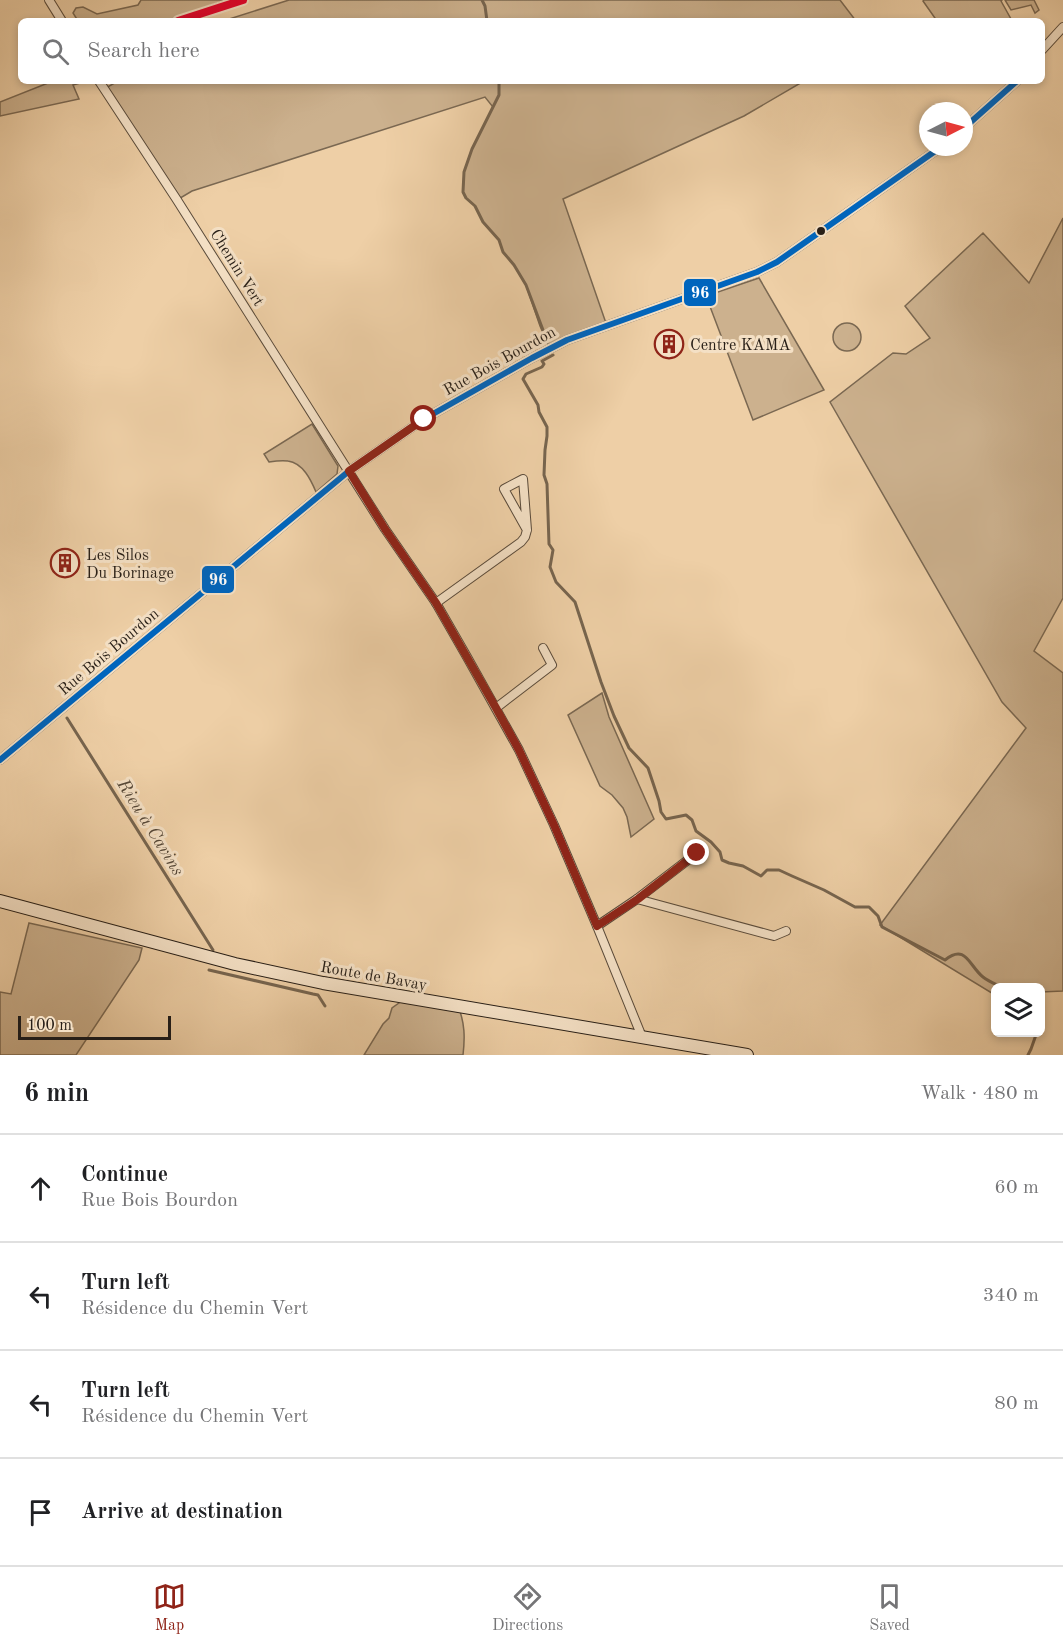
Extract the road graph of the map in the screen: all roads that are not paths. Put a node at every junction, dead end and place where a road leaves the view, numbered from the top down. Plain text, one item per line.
1 (49, 0) edge
2 (60, 18) edge
3 (1063, 27) edge
4 (1045, 47) edge
5 (101, 84) edge
6 (1014, 84) edge
7 (973, 120) edge
8 (928, 156) edge
9 (349, 471) junction
10 (527, 530) junction
11 (436, 603) junction
12 (543, 648) dead end
13 (496, 708) junction
14 (0, 760) edge
15 (697, 853) dead end
16 (638, 899) junction
17 (0, 901) edge
18 (597, 926) junction
19 (786, 931) dead end
20 (642, 1037) junction
21 (747, 1055) edge

1 - 2 street
3 - 4 street
5 - 9 street, Chemin Vert
6 - 7 street
8 - 9 street, Rue Bois Bourdon
9 - 11 street, Chemin Vert
9 - 14 street, Rue Bois Bourdon
10 - 10 street
10 - 11 street
11 - 13 street, Chemin Vert
12 - 13 street
13 - 18 street, Chemin Vert
15 - 16 street
16 - 18 street
16 - 19 street
17 - 20 main road, Route de Bavay
18 - 20 street, Chemin Vert
20 - 21 main road, Route de Bavay

